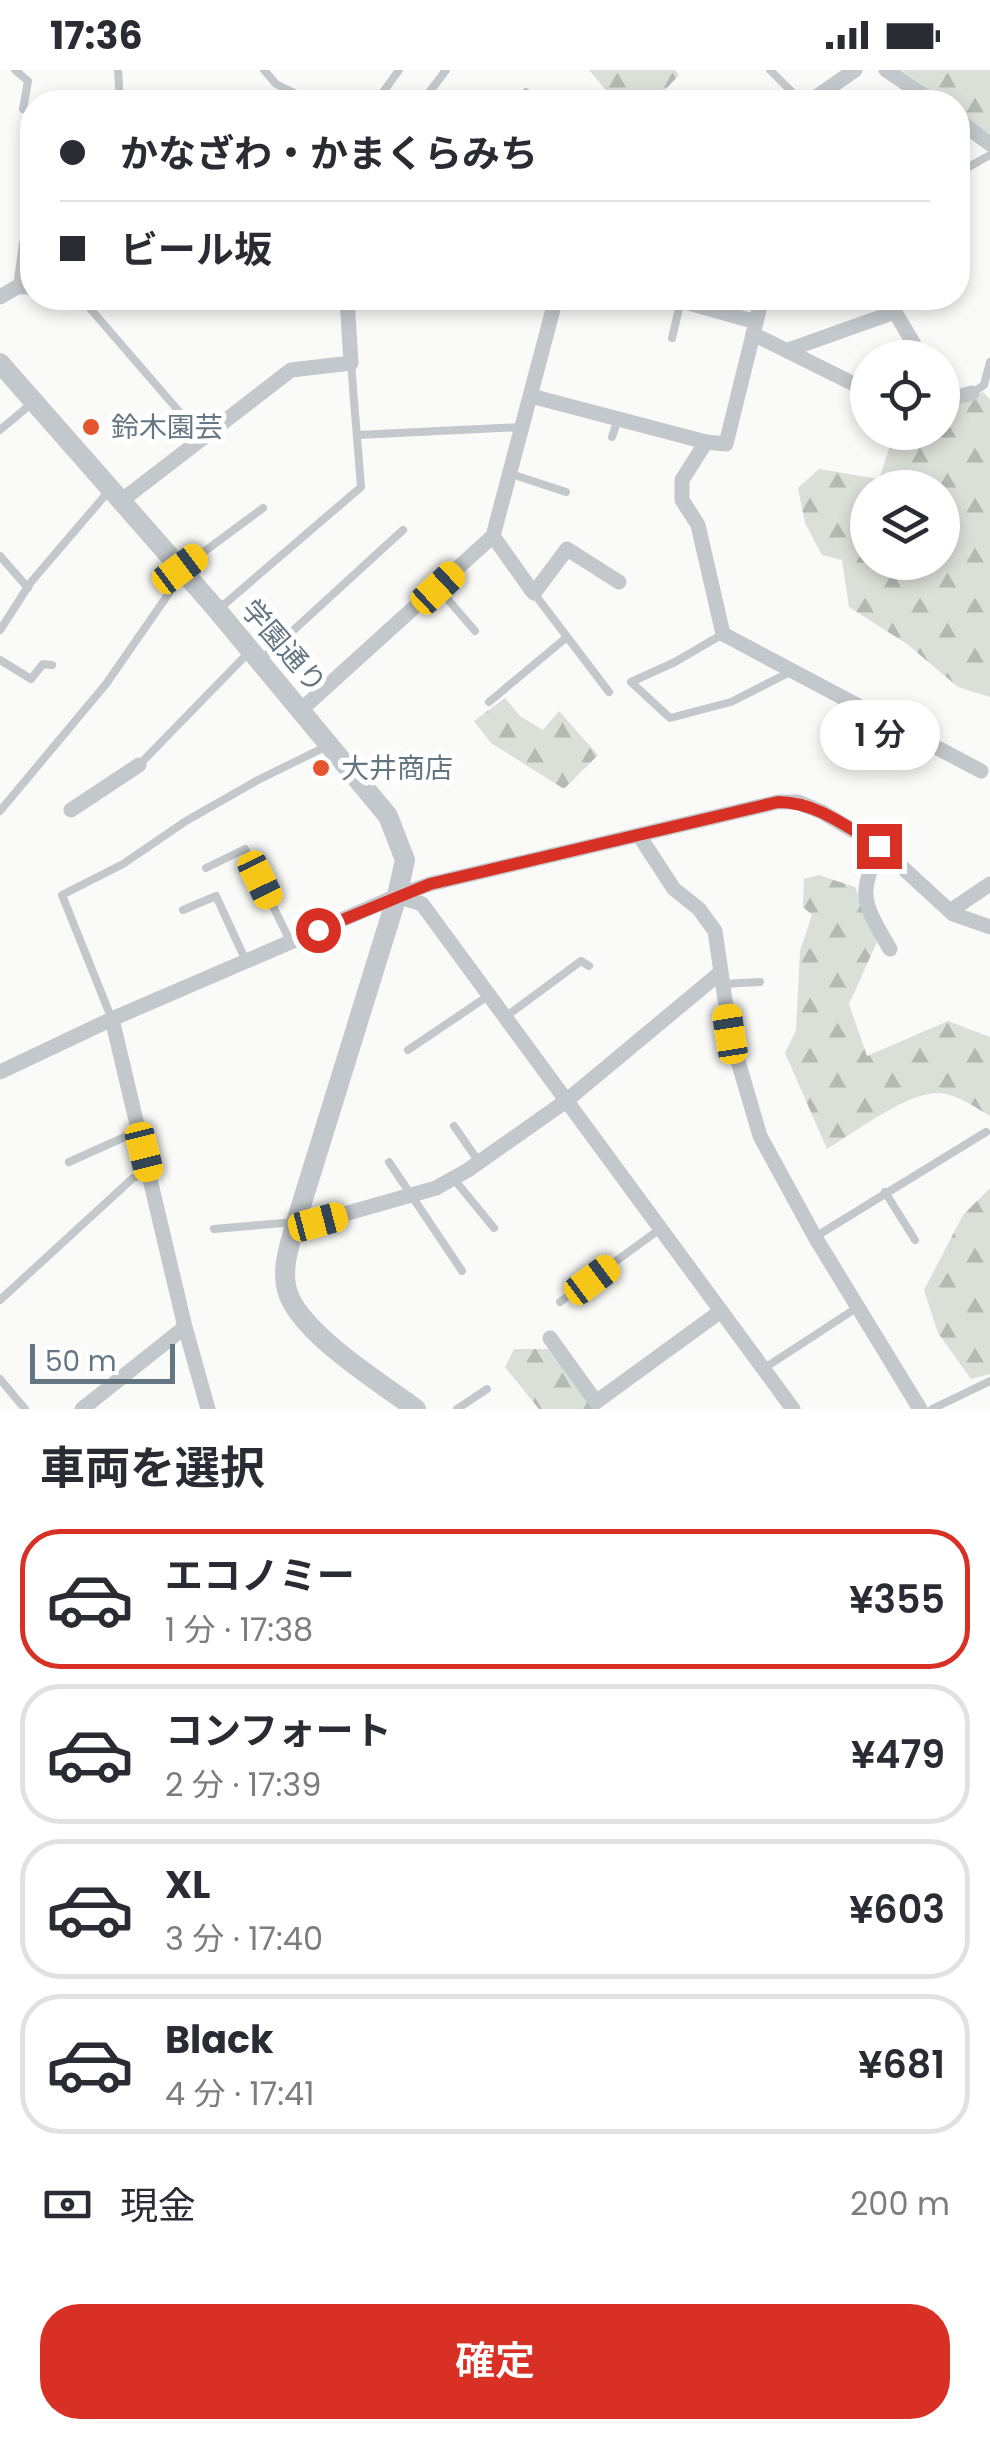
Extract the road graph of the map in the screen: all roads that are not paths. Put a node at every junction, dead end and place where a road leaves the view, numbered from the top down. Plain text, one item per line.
1 (15, 70) edge
2 (264, 70) edge
3 (770, 70) edge
4 (854, 70) edge
5 (886, 70) edge
6 (26, 90) edge
7 (288, 90) edge
8 (792, 90) edge
9 (823, 90) edge
10 (916, 90) edge
11 (91, 310) edge
12 (349, 310) edge
13 (553, 310) edge
14 (677, 310) edge
15 (706, 310) edge
16 (759, 310) edge
17 (754, 328) junction
18 (672, 338) dead end
19 (911, 340) edge
20 (788, 350) junction
21 (0, 362) edge
22 (990, 362) edge
23 (351, 363) junction
24 (850, 382) edge
25 (972, 393) joint
26 (960, 395) edge
27 (531, 396) junction
28 (34, 402) junction
29 (618, 419) junction
30 (523, 427) junction
31 (0, 430) edge
32 (357, 435) junction
33 (612, 437) dead end
34 (202, 439) junction
35 (707, 446) junction
36 (510, 474) junction
37 (566, 492) dead end
38 (116, 495) junction
39 (263, 508) dead end
40 (403, 530) dead end
41 (494, 536) junction
42 (612, 554) dead end
43 (0, 556) edge
44 (600, 570) junction
45 (182, 571) junction
46 (620, 582) dead end
47 (28, 588) junction
48 (438, 588) junction
49 (533, 592) junction
50 (217, 610) junction
51 (0, 630) edge
52 (475, 631) dead end
53 (723, 634) junction
54 (567, 637) junction
55 (256, 656) junction
56 (0, 660) edge
57 (52, 665) dead end
58 (792, 671) junction
59 (609, 692) dead end
60 (489, 702) dead end
61 (302, 708) junction
62 (331, 744) junction
63 (139, 765) joint
64 (981, 771) dead end
65 (71, 810) dead end
66 (0, 811) edge
67 (640, 837) junction
68 (882, 849) junction
69 (206, 868) dead end
70 (990, 884) edge
71 (396, 896) junction
72 (183, 910) dead end
73 (950, 911) junction
74 (990, 926) edge
75 (290, 942) junction
76 (890, 950) dead end
77 (246, 961) junction
78 (589, 966) dead end
79 (722, 978) junction
80 (760, 982) dead end
81 (488, 996) junction
82 (504, 1018) junction
83 (112, 1019) junction
84 (408, 1050) dead end
85 (0, 1072) edge
86 (566, 1101) junction
87 (454, 1126) dead end
88 (138, 1130) junction
89 (986, 1132) dead end
90 (68, 1162) dead end
91 (388, 1162) dead end
92 (479, 1162) junction
93 (149, 1174) junction
94 (453, 1178) junction
95 (885, 1192) junction
96 (411, 1195) junction
97 (295, 1225) junction
98 (494, 1228) dead end
99 (660, 1228) junction
100 (214, 1230) dead end
101 (815, 1237) junction
102 (915, 1240) dead end
103 (462, 1271) dead end
104 (0, 1300) edge
105 (560, 1302) dead end
106 (858, 1307) junction
107 (721, 1311) junction
108 (185, 1326) junction
109 (550, 1338) dead end
110 (763, 1368) junction
111 (0, 1379) edge
112 (990, 1381) edge
113 (487, 1390) dead end
114 (25, 1409) edge
115 (82, 1409) edge
116 (208, 1409) edge
117 (416, 1409) edge
118 (457, 1409) edge
119 (793, 1409) edge
120 (920, 1409) edge
121 (932, 1409) edge

1 - 6 lane
2 - 7 lane
3 - 8 lane
4 - 9 street
5 - 10 street
11 - 34 lane
12 - 23 street
13 - 27 street
14 - 18 lane
15 - 17 street
16 - 17 street
17 - 20 street
17 - 35 street
19 - 20 street
20 - 24 street
21 - 28 street, 学園通り
22 - 25 lane
23 - 32 lane
23 - 34 street
25 - 26 street
27 - 29 street
27 - 30 street
28 - 31 lane
28 - 38 street, 学園通り
29 - 33 lane
29 - 35 street
30 - 32 lane
30 - 36 street
32 - 50 lane
34 - 38 street
35 - 53 street
36 - 37 lane
36 - 41 street
38 - 45 street, 学園通り
38 - 47 lane
39 - 45 lane
40 - 55 lane
41 - 48 street
41 - 49 street
42 - 44 street
43 - 47 lane
44 - 46 street
44 - 49 street
45 - 50 street, 学園通り
45 - 66 lane
47 - 51 lane
48 - 52 lane
48 - 61 street
49 - 54 lane
50 - 55 street, 学園通り
53 - 58 street
53 - 58 lane
54 - 59 lane
54 - 60 lane
55 - 61 street, 学園通り
55 - 63 lane
56 - 57 lane
58 - 64 street
61 - 62 street, 学園通り
62 - 71 street, 学園通り
62 - 83 lane
63 - 65 street
67 - 68 street
67 - 71 street
67 - 79 street
68 - 73 street
68 - 76 street
69 - 75 lane
70 - 73 street
71 - 75 street
71 - 81 street
71 - 97 street, 学園通り
72 - 77 lane
73 - 74 street
75 - 77 street
77 - 83 street
78 - 82 lane
79 - 80 lane
79 - 86 street
79 - 101 street
81 - 82 street
81 - 84 lane
82 - 86 street
83 - 85 street
83 - 88 street
86 - 92 street
86 - 99 street
87 - 92 lane
88 - 90 lane
88 - 93 street
89 - 95 lane
91 - 96 lane
92 - 94 street
93 - 104 lane
93 - 108 street
94 - 96 street
94 - 98 lane
95 - 101 lane
95 - 102 lane
96 - 97 street
96 - 103 lane
97 - 100 lane
97 - 117 street, 学園通り
99 - 105 lane
99 - 107 street
101 - 106 street
106 - 110 lane
106 - 120 street
107 - 109 street
107 - 110 street
108 - 115 street
108 - 116 street
110 - 119 street
111 - 114 lane
112 - 121 lane
113 - 118 lane

